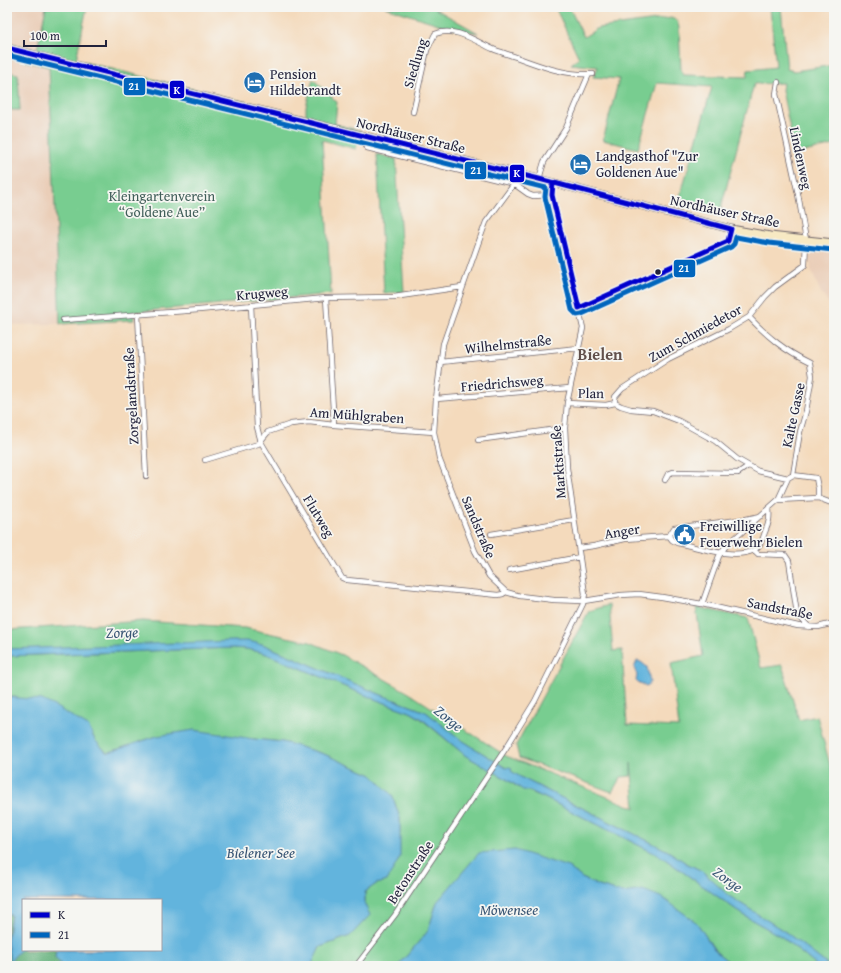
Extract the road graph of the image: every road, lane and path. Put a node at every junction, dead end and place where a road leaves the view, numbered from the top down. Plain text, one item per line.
1 (7, 48) edge
2 (778, 82) dead end
3 (413, 112) dead end
4 (358, 136) junction
5 (519, 175) junction
6 (539, 179) junction
7 (553, 183) junction
8 (514, 184) junction
9 (552, 195) junction
10 (731, 229) junction
11 (806, 240) junction
12 (834, 243) edge
13 (462, 287) junction
14 (326, 298) junction
15 (251, 305) junction
16 (579, 308) junction
17 (138, 314) junction
18 (749, 317) junction
19 (63, 320) dead end
20 (579, 348) junction
21 (440, 362) junction
22 (570, 388) junction
23 (436, 399) junction
24 (567, 403) junction
25 (615, 403) junction
26 (334, 425) junction
27 (565, 428) junction
28 (434, 432) junction
29 (478, 440) dead end
30 (261, 442) junction
31 (205, 460) dead end
32 (748, 466) junction
33 (146, 476) dead end
34 (791, 477) junction
35 (665, 480) dead end
36 (818, 498) junction
37 (778, 500) junction
38 (834, 504) edge
39 (769, 508) junction
40 (761, 516) junction
41 (574, 520) junction
42 (491, 534) dead end
43 (669, 536) junction
44 (579, 548) junction
45 (754, 550) junction
46 (721, 553) junction
47 (580, 557) junction
48 (509, 570) dead end
49 (506, 592) junction
50 (584, 601) junction
51 (702, 604) junction
52 (834, 623) edge
53 (808, 627) junction
54 (356, 966) edge

1 - 4 main road, Nordhäuser Straße
2 - 11 street, Lindenweg
3 - 6 street, Siedlung
4 - 5 main road, Nordhäuser Straße
4 - 8 street
5 - 6 main road, Nordhäuser Straße
5 - 8 street, Sandstraße
6 - 7 main road, Nordhäuser Straße
7 - 9 street, Marktstraße
7 - 10 main road, Nordhäuser Straße
8 - 9 street
8 - 13 street, Sandstraße
9 - 16 street, Marktstraße
10 - 11 main road, Nordhäuser Straße
10 - 16 street
11 - 12 main road, Nordhäuser Straße
11 - 18 street, Zum Schmiedetor
13 - 14 street, Krugweg
13 - 21 street, Sandstraße
14 - 15 street, Krugweg
14 - 26 street
15 - 17 street, Krugweg
15 - 30 street, Flutweg
16 - 20 street, Marktstraße
17 - 19 street, Krugweg
17 - 33 street, Zorgelandstraße
18 - 25 street, Zum Schmiedetor
18 - 34 street, Kalte Gasse
20 - 21 street, Wilhelmstraße
20 - 22 street, Marktstraße
21 - 23 street, Sandstraße
22 - 23 street, Friedrichsweg
22 - 24 street, Marktstraße
23 - 28 street, Sandstraße
24 - 25 street, Plan
24 - 27 street, Marktstraße
25 - 32 street
26 - 28 street, Am Mühlgraben
26 - 30 street, Am Mühlgraben
27 - 29 street
27 - 41 street, Marktstraße
28 - 49 street, Sandstraße
30 - 31 street
30 - 49 street, Flutweg
32 - 34 street
32 - 35 street
34 - 36 street
34 - 37 street, Kalte Gasse
36 - 37 street
36 - 38 street
37 - 39 street
39 - 40 street
39 - 45 street
40 - 43 street, Anger
40 - 46 street
41 - 42 street
41 - 44 street, Marktstraße
43 - 44 street, Anger
43 - 46 street
44 - 47 street, Marktstraße
45 - 46 street
45 - 53 street
46 - 51 street
47 - 48 street
47 - 50 street, Marktstraße
49 - 50 street, Sandstraße
50 - 51 street, Sandstraße
50 - 54 street, Betonstraße
51 - 53 street, Sandstraße
52 - 53 street, Sandstraße

